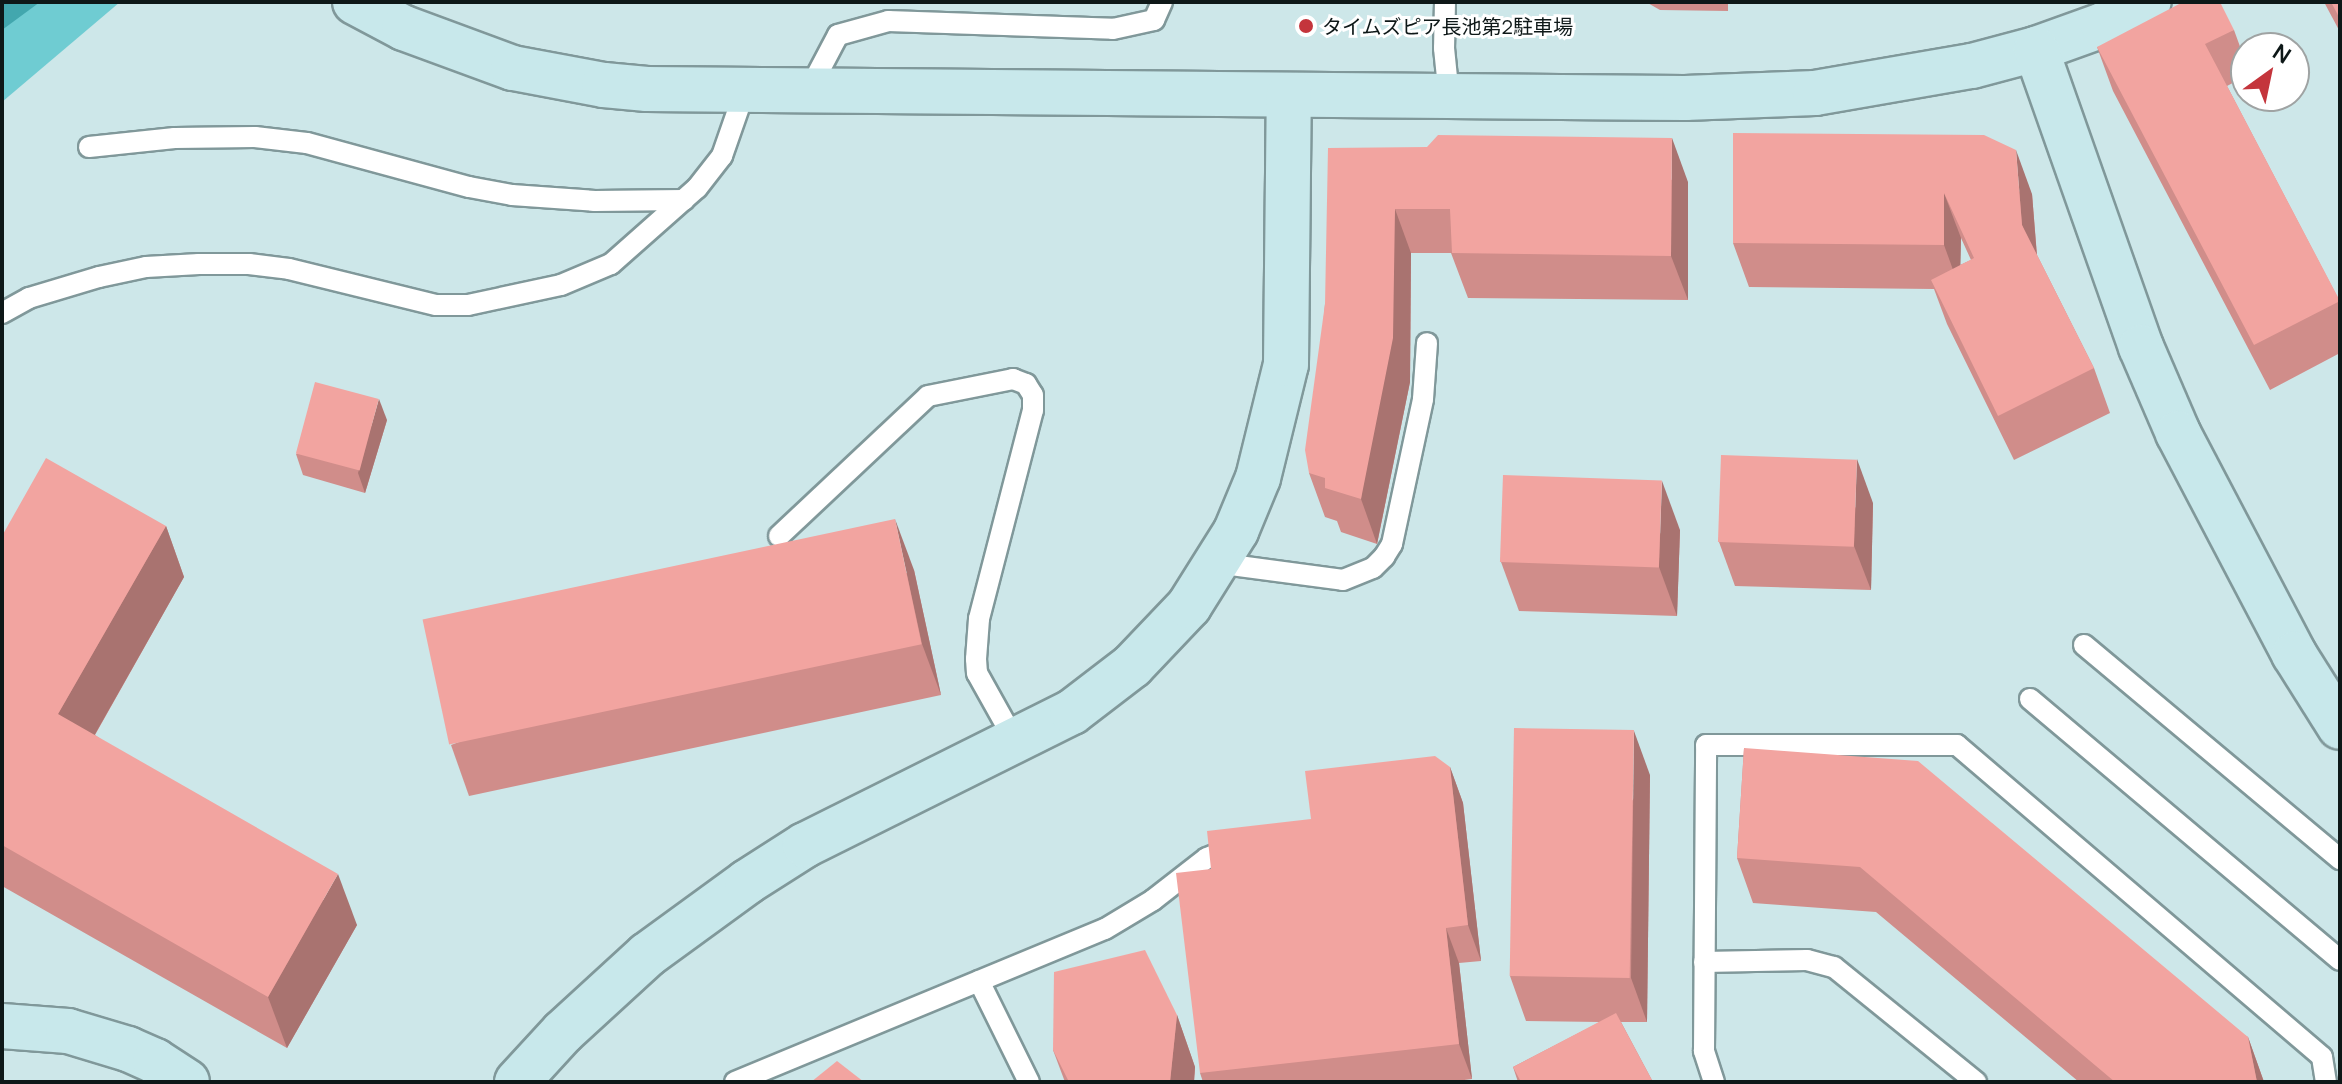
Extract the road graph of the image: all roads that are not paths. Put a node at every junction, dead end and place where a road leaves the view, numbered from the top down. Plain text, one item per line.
1 (355, 2) edge
2 (1162, 2) edge
3 (1445, 2) edge
4 (2149, 2) edge
5 (2036, 49) junction
6 (745, 90) junction
7 (809, 90) junction
8 (1289, 95) junction
9 (1449, 97) junction
10 (89, 147) dead end
11 (684, 200) junction
12 (2, 313) edge
13 (1427, 343) dead end
14 (779, 536) dead end
15 (1216, 563) junction
16 (2084, 645) dead end
17 (2030, 699) dead end
18 (2340, 727) edge
19 (1015, 741) junction
20 (1263, 841) edge
21 (2340, 859) edge
22 (2340, 960) edge
23 (1704, 962) junction
24 (979, 981) junction
25 (2, 1026) edge
26 (187, 1082) edge
27 (517, 1082) edge
28 (735, 1082) edge
29 (1029, 1082) edge
30 (1714, 1082) edge
31 (1976, 1082) edge
32 (2326, 1082) edge

1 - 6 street
2 - 7 lane
3 - 9 lane
4 - 5 street
5 - 9 street
5 - 18 street
6 - 7 street
6 - 11 lane
7 - 8 street
8 - 9 street
8 - 15 street
10 - 11 lane
11 - 12 lane
13 - 15 lane
14 - 19 lane
15 - 19 street
16 - 21 lane
17 - 22 lane
19 - 27 street
20 - 24 lane
23 - 30 lane
23 - 31 lane
23 - 32 lane
24 - 28 lane
24 - 29 lane
25 - 26 street

